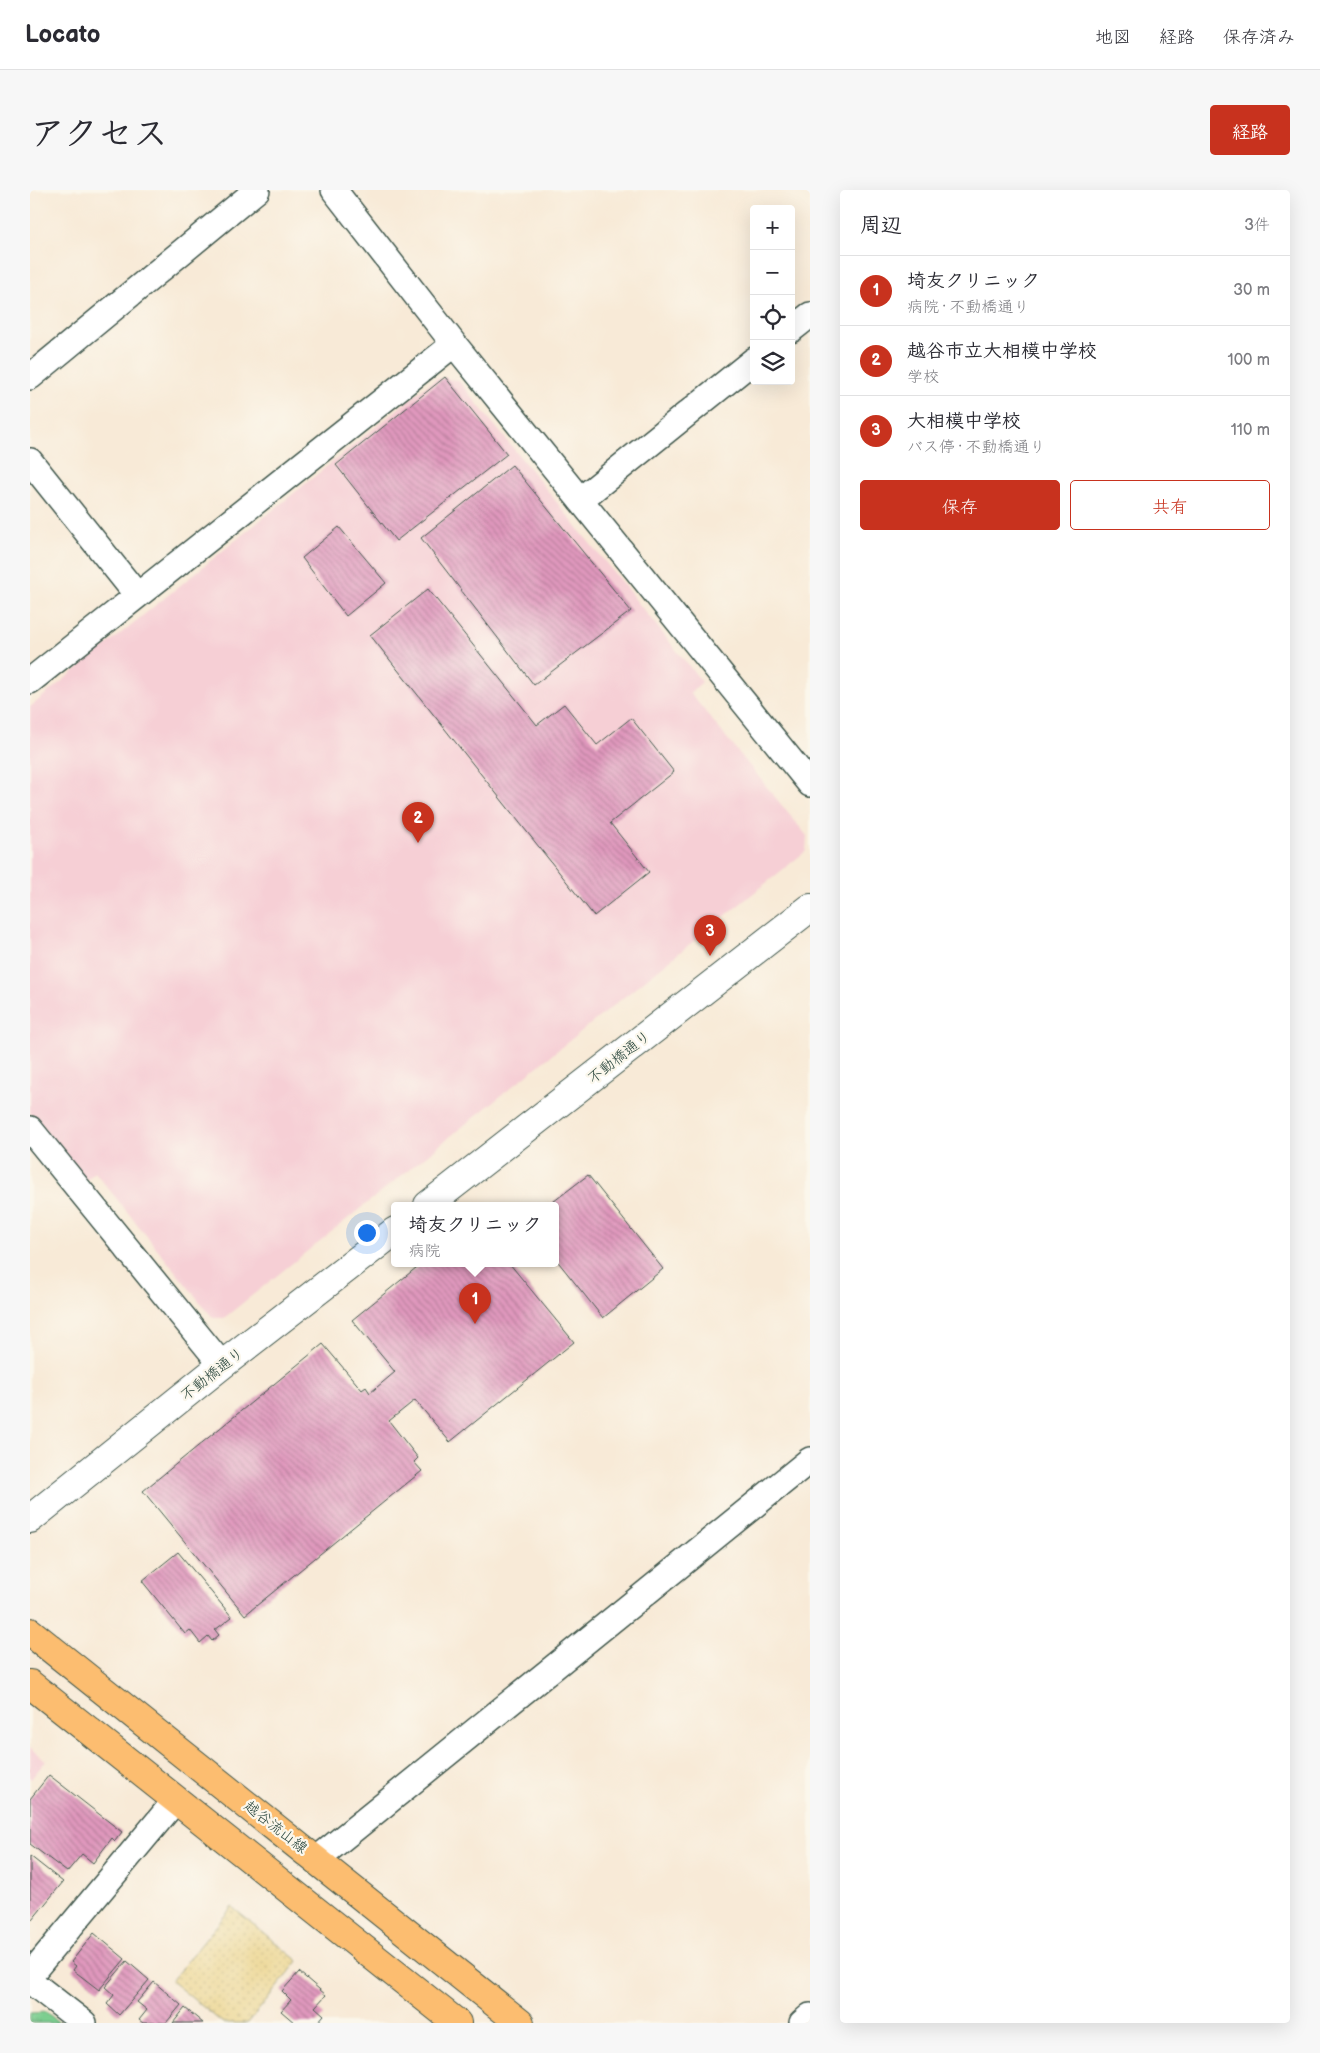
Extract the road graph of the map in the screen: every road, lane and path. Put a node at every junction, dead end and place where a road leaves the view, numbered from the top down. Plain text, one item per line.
1 (257, 190) edge
2 (334, 190) edge
3 (810, 315) edge
4 (795, 327) edge
5 (454, 344) junction
6 (750, 363) edge
7 (30, 377) edge
8 (30, 461) edge
9 (580, 500) junction
10 (137, 595) junction
11 (30, 681) edge
12 (810, 784) edge
13 (810, 908) edge
14 (30, 1129) edge
15 (432, 1202) edge
16 (391, 1234) edge
17 (222, 1365) junction
18 (810, 1460) edge
19 (30, 1519) edge
20 (30, 1632) edge
21 (30, 1684) edge
22 (175, 1801) junction
23 (317, 1859) junction
24 (30, 1975) edge
25 (30, 1981) edge
26 (810, 2016) edge
27 (84, 2023) edge
28 (457, 2023) edge
29 (520, 2023) edge
30 (802, 2023) edge

1 - 7 street
2 - 5 street
3 - 4 street
5 - 9 street
5 - 10 street
6 - 9 street
8 - 10 street
9 - 12 street
10 - 11 street
13 - 15 street, 不動橋通り
14 - 17 street
16 - 17 street, 不動橋通り
17 - 19 street, 不動橋通り
18 - 23 street
20 - 23 main road, 越谷流山線
21 - 22 main road
22 - 24 street
22 - 28 main road
23 - 29 main road, 越谷流山線
25 - 27 street
26 - 30 street

